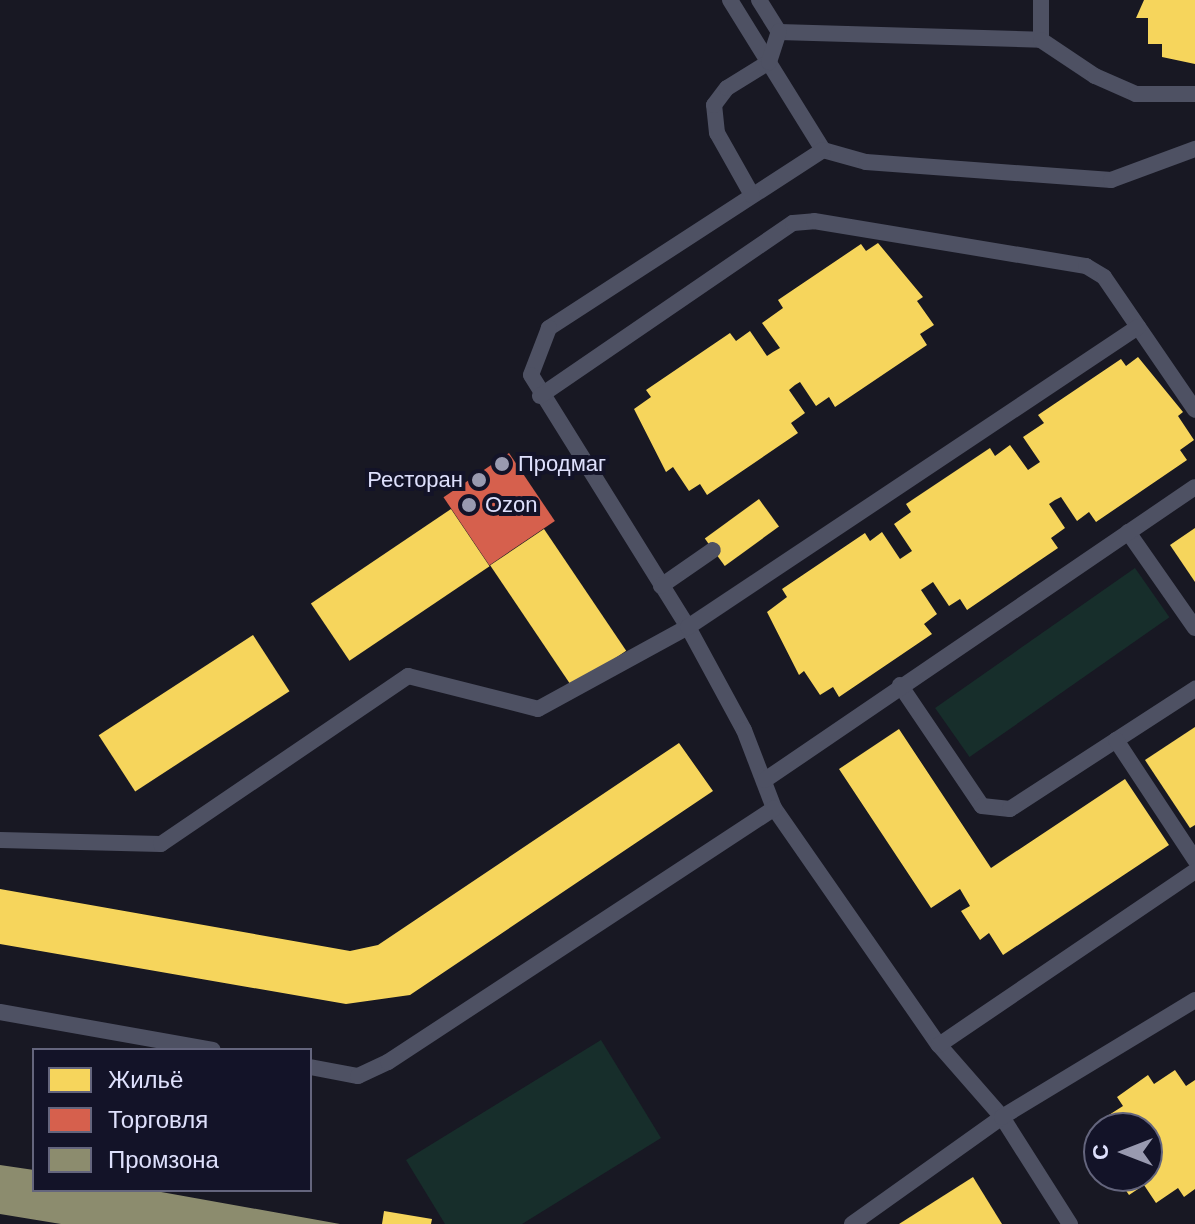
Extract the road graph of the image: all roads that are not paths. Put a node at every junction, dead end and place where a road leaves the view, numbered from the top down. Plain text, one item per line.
1 (730, 0) edge
2 (759, 0) edge
3 (1041, 0) edge
4 (779, 32) junction
5 (1041, 40) junction
6 (769, 62) junction
7 (1195, 94) edge
8 (1195, 149) edge
9 (823, 150) junction
10 (752, 195) junction
11 (1138, 327) junction
12 (540, 396) junction
13 (1195, 410) edge
14 (1195, 487) edge
15 (1128, 532) junction
16 (713, 550) dead end
17 (661, 586) junction
18 (688, 627) junction
19 (1195, 628) edge
20 (900, 685) junction
21 (1195, 689) edge
22 (1116, 740) junction
23 (765, 780) junction
24 (774, 808) junction
25 (0, 840) edge
26 (1195, 860) edge
27 (1195, 871) edge
28 (1195, 1000) edge
29 (0, 1012) edge
30 (939, 1045) junction
31 (202, 1048) edge
32 (312, 1067) edge
33 (1002, 1117) junction
34 (852, 1224) edge
35 (1070, 1224) edge

1 - 6 lane
2 - 4 lane
3 - 5 lane
4 - 5 lane
4 - 6 lane
5 - 7 lane
6 - 9 lane
6 - 10 lane
8 - 9 lane
9 - 10 lane
10 - 12 lane
11 - 12 lane
11 - 13 lane
11 - 18 lane
12 - 17 lane
14 - 15 lane
15 - 19 lane
15 - 20 lane
16 - 17 lane
17 - 18 lane
18 - 23 lane
18 - 25 lane
20 - 22 lane
20 - 23 lane
21 - 22 lane
22 - 26 lane
23 - 24 lane
24 - 30 lane
24 - 32 lane
27 - 30 lane
28 - 33 lane
29 - 31 lane
30 - 33 lane
33 - 34 lane
33 - 35 lane

